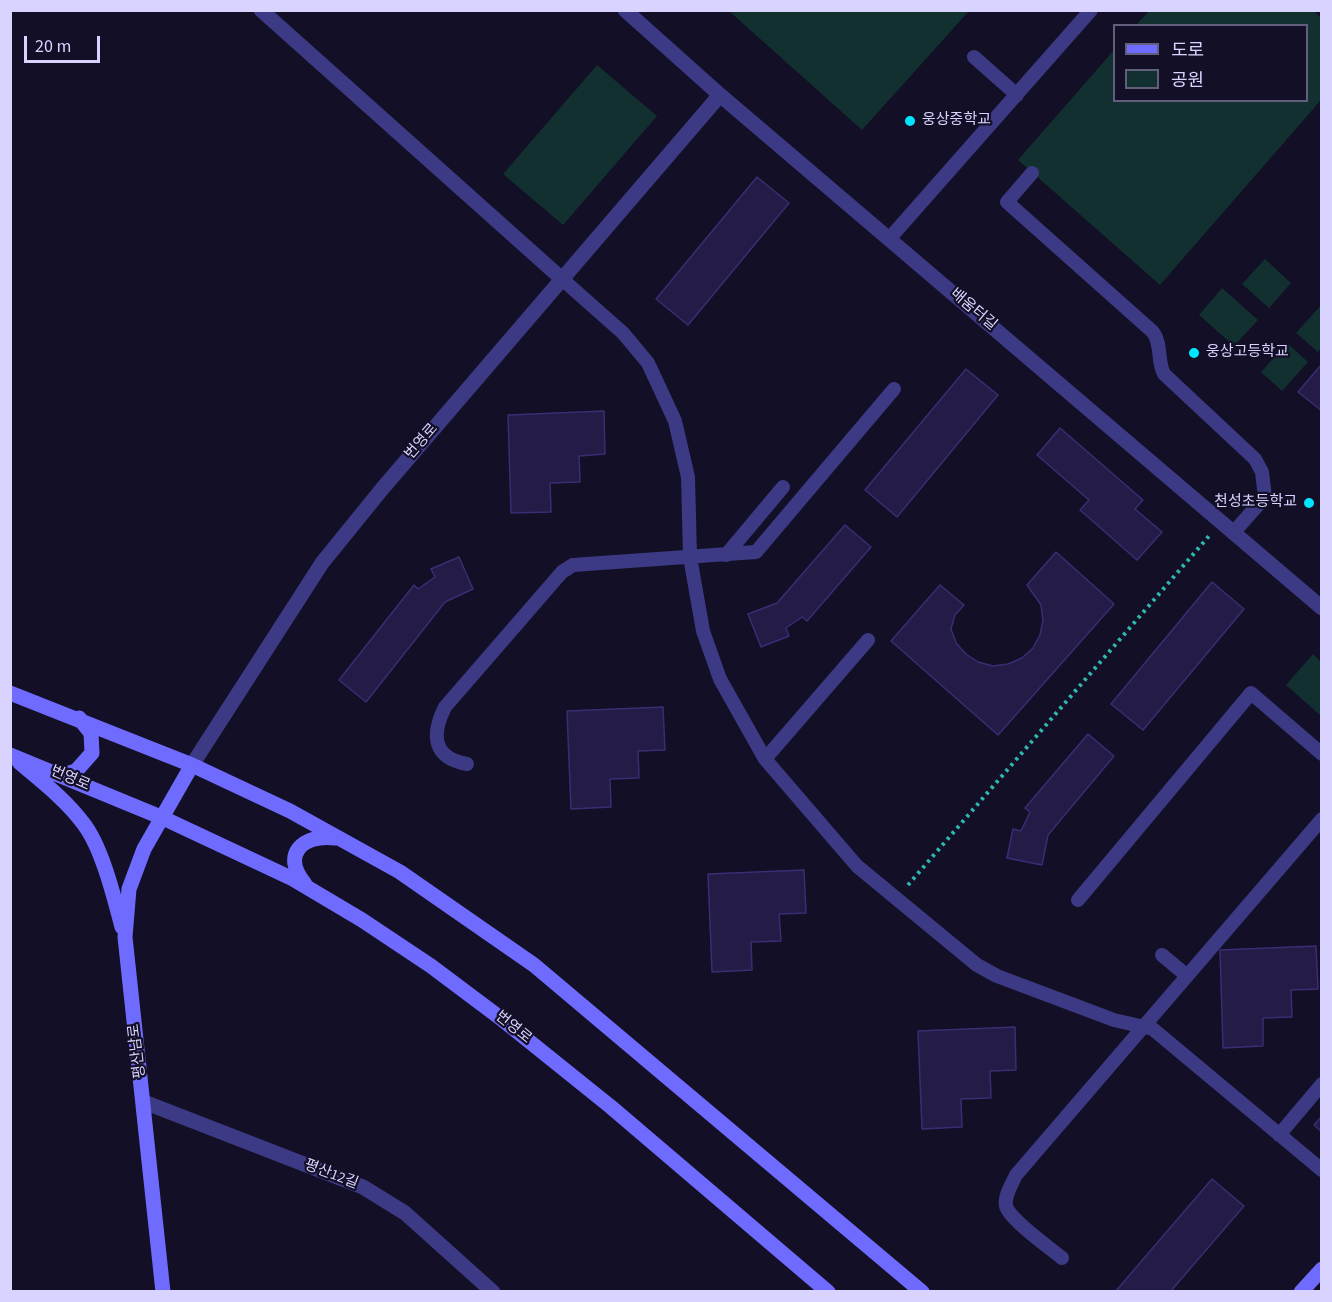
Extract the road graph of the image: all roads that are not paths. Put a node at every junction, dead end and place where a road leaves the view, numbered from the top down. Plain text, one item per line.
1 (261, 10) edge
2 (626, 10) edge
3 (1091, 10) edge
4 (974, 57) dead end
5 (720, 95) junction
6 (1017, 95) junction
7 (1032, 173) dead end
8 (889, 239) junction
9 (562, 279) junction
10 (894, 389) dead end
11 (783, 487) dead end
12 (1233, 532) junction
13 (726, 555) junction
14 (690, 557) junction
15 (1322, 608) edge
16 (868, 640) dead end
17 (10, 693) edge
18 (79, 718) junction
19 (1322, 754) edge
20 (11, 755) edge
21 (765, 759) junction
22 (467, 764) dead end
23 (192, 765) junction
24 (63, 775) junction
25 (162, 818) junction
26 (1322, 819) edge
27 (338, 838) junction
28 (306, 886) junction
29 (1078, 900) dead end
30 (125, 937) junction
31 (1162, 955) dead end
32 (1186, 975) junction
33 (1141, 1026) junction
34 (1322, 1084) edge
35 (144, 1102) junction
36 (1279, 1135) junction
37 (1322, 1170) edge
38 (1062, 1258) dead end
39 (1322, 1269) edge
40 (163, 1292) edge
41 (492, 1292) edge
42 (828, 1292) edge
43 (922, 1292) edge
44 (1301, 1292) edge

1 - 9 street
2 - 5 street, 배움터길
3 - 6 lane
4 - 6 lane
5 - 8 street, 배움터길
5 - 9 street, 번영로
6 - 8 lane
7 - 12 lane
8 - 12 street, 배움터길
9 - 14 lane
9 - 23 street, 번영로
10 - 13 lane
11 - 13 lane
12 - 15 street, 배움터길
13 - 14 lane
14 - 21 lane
14 - 22 lane
16 - 21 lane
17 - 18 main road
18 - 23 main road
18 - 24 main road
19 - 29 lane
20 - 24 main road, 번영로
20 - 30 main road
21 - 33 lane
23 - 25 main road, 번영로
23 - 27 main road
24 - 25 main road, 번영로
25 - 28 main road, 번영로
25 - 30 main road, 평산남로
26 - 32 lane
27 - 28 main road
27 - 43 main road
28 - 42 main road, 번영로
30 - 35 main road, 평산남로
31 - 32 lane
32 - 33 lane
33 - 36 lane
33 - 38 lane
34 - 36 lane
35 - 40 main road, 평산남로
35 - 41 street, 평산12길
36 - 37 lane
39 - 44 main road

